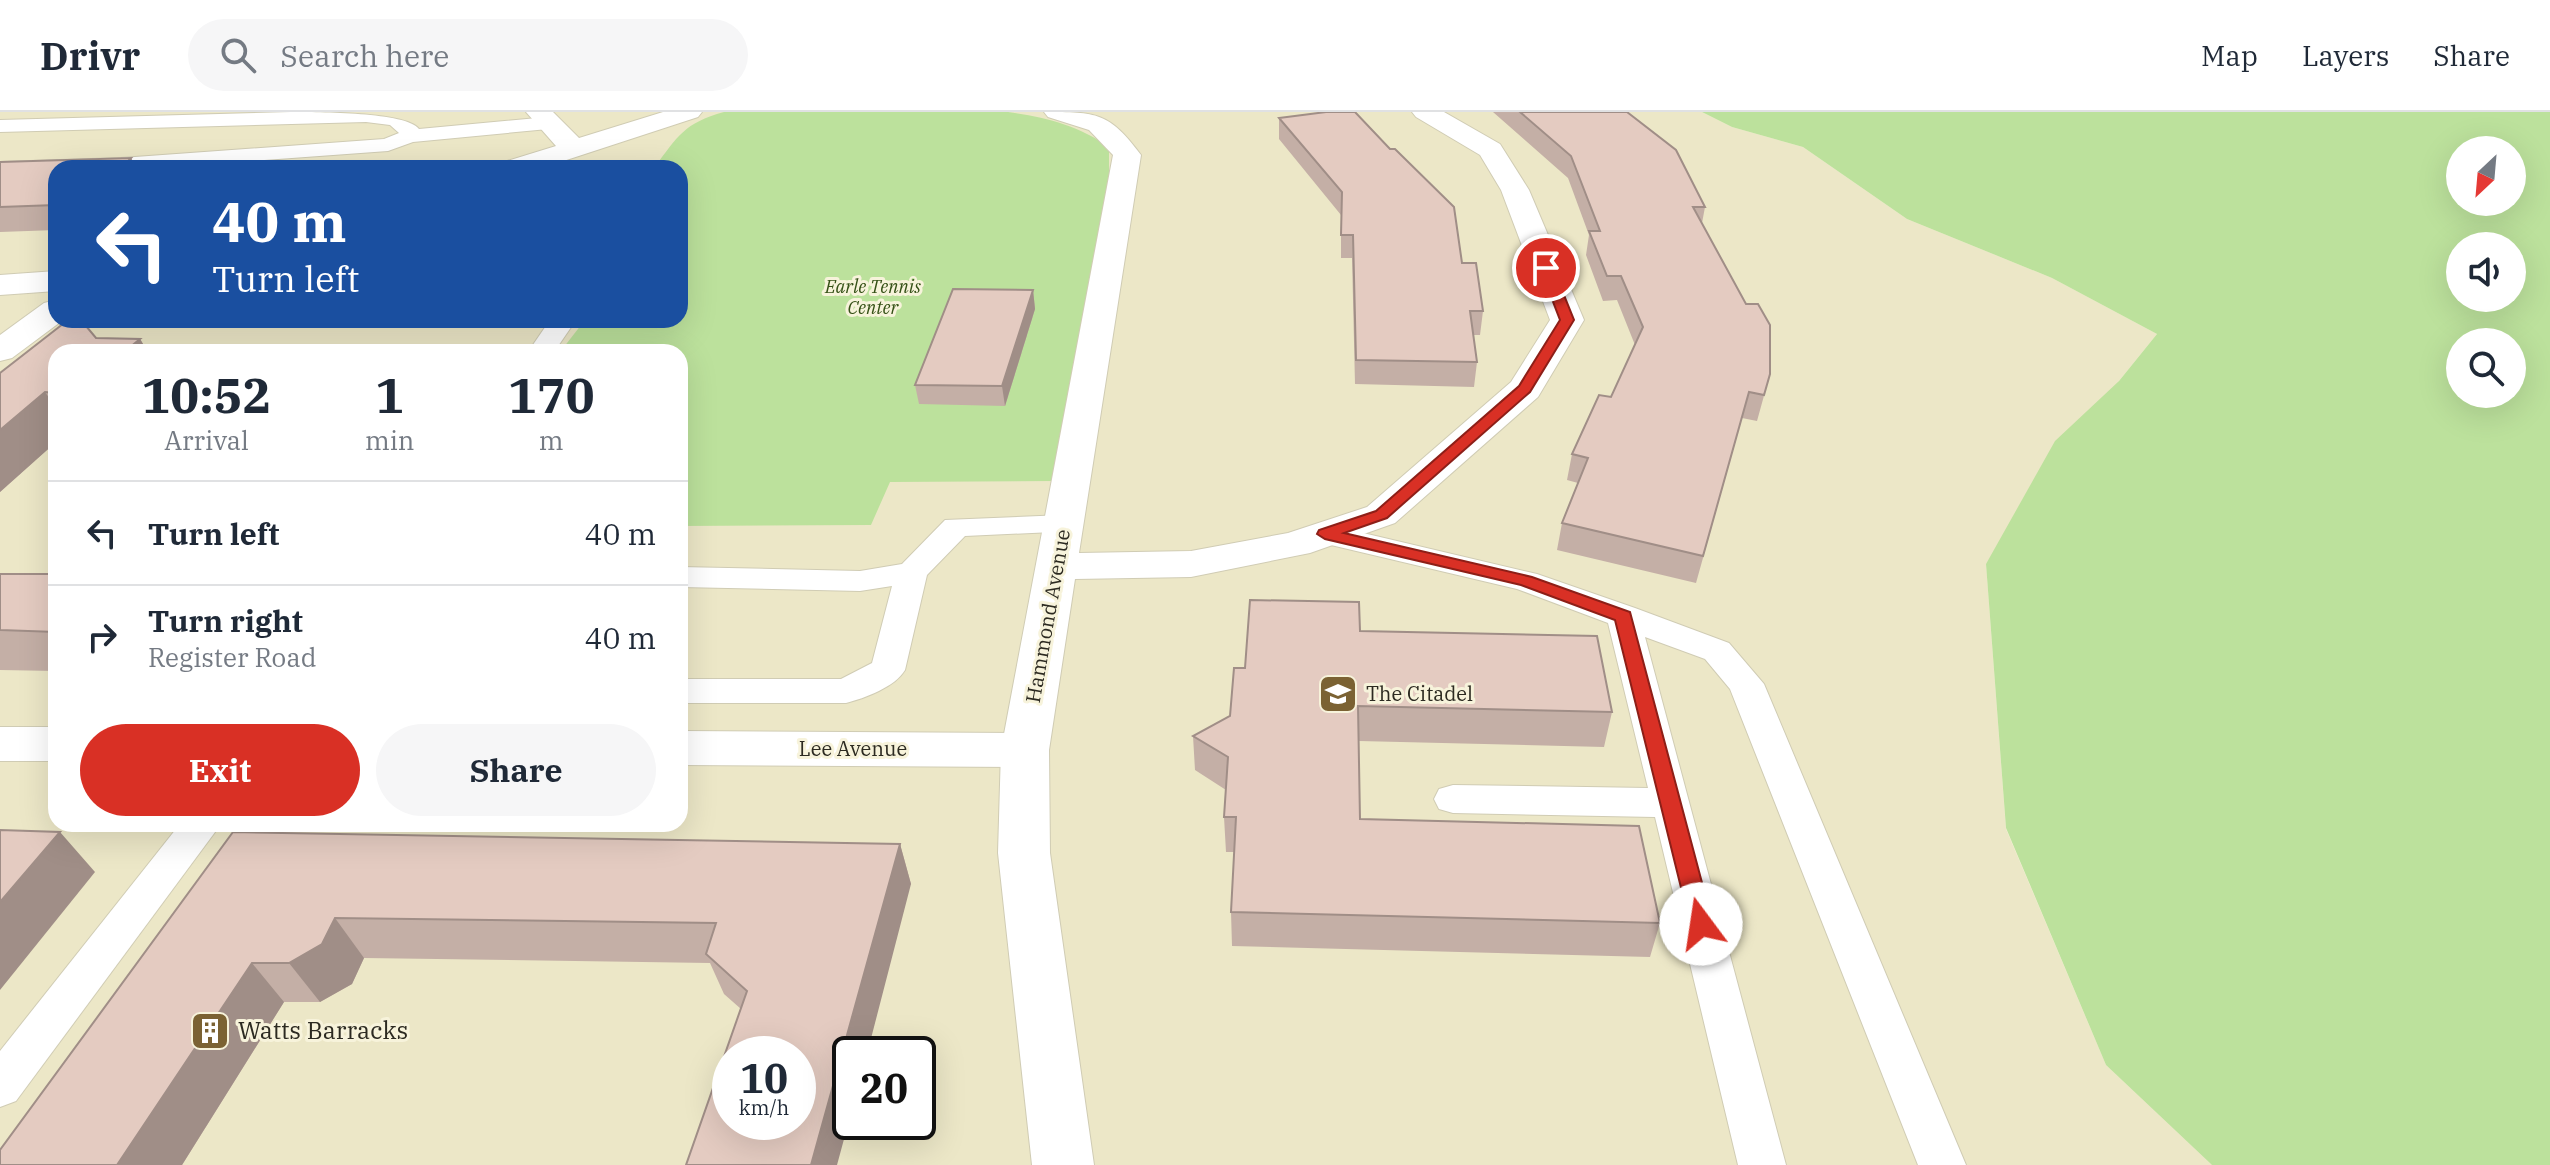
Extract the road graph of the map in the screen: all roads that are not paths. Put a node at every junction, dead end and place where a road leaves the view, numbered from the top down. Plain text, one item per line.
1 (42, 112) edge
2 (689, 112) edge
3 (1425, 112) edge
4 (1073, 113) edge
5 (340, 114) edge
6 (543, 118) edge
7 (24, 125) junction
8 (0, 126) edge
9 (409, 136) junction
10 (573, 148) junction
11 (177, 160) edge
12 (551, 160) edge
13 (48, 166) edge
14 (0, 168) edge
15 (48, 282) edge
16 (0, 285) edge
17 (48, 316) edge
18 (0, 351) edge
19 (1064, 524) junction
20 (1325, 534) junction
21 (1056, 566) junction
22 (912, 572) junction
23 (688, 577) edge
24 (1623, 616) junction
25 (688, 691) edge
26 (0, 744) edge
27 (48, 744) edge
28 (688, 748) edge
29 (1025, 750) junction
30 (1453, 799) dead end
31 (1671, 803) junction
32 (196, 832) edge
33 (0, 1086) edge
34 (1063, 1165) edge
35 (1762, 1165) edge
36 (1942, 1165) edge

1 - 7 lane
2 - 10 street
3 - 20 street
4 - 19 street, Hammond Avenue
5 - 7 lane
5 - 9 lane
6 - 9 lane
6 - 10 street
7 - 8 lane
9 - 11 lane
10 - 12 street
13 - 14 lane
15 - 16 street
17 - 18 street
19 - 21 street, Hammond Avenue
19 - 22 lane
20 - 21 street
20 - 24 lane
21 - 29 street, Hammond Avenue
22 - 23 lane
22 - 25 lane
24 - 31 lane
24 - 36 lane
26 - 27 street
28 - 29 street, Lee Avenue
29 - 34 street, Hammond Avenue
30 - 31 lane
31 - 35 lane
32 - 33 lane

